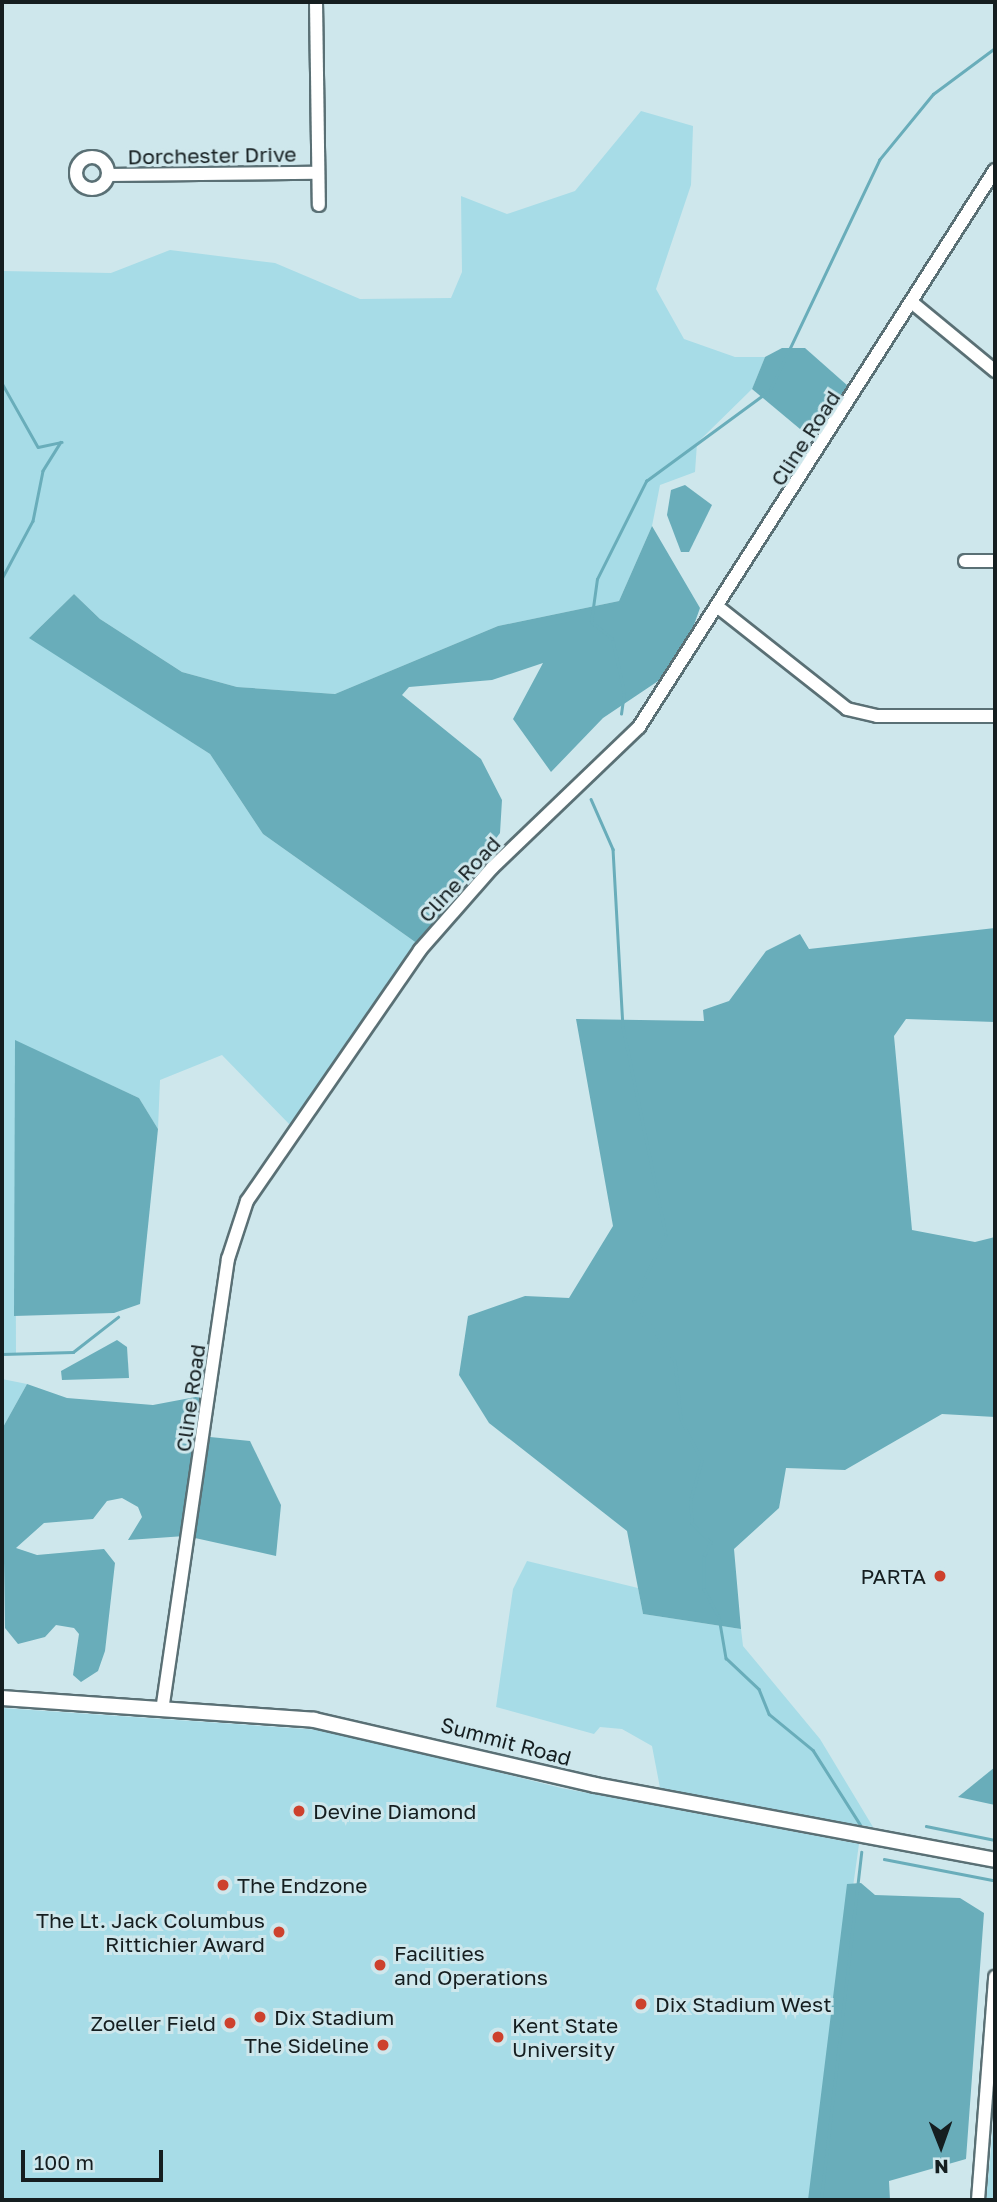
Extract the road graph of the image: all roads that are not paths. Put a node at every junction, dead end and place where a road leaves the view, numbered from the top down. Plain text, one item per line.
1 (316, 2) edge
2 (995, 170) edge
3 (316, 173) junction
4 (108, 175) dead end
5 (319, 205) dead end
6 (915, 304) junction
7 (995, 371) edge
8 (995, 561) edge
9 (965, 562) dead end
10 (718, 607) junction
11 (995, 716) edge
12 (2, 1698) edge
13 (163, 1704) junction
14 (995, 1860) edge
15 (995, 1977) edge
16 (978, 2200) edge

1 - 3 street
2 - 6 street, Cline Road
3 - 4 street, Dorchester Drive
3 - 5 street
6 - 7 street
6 - 10 street, Cline Road
8 - 9 street
10 - 11 street
10 - 13 street, Cline Road
12 - 13 street, Summit Road
13 - 14 street, Summit Road
15 - 16 street

